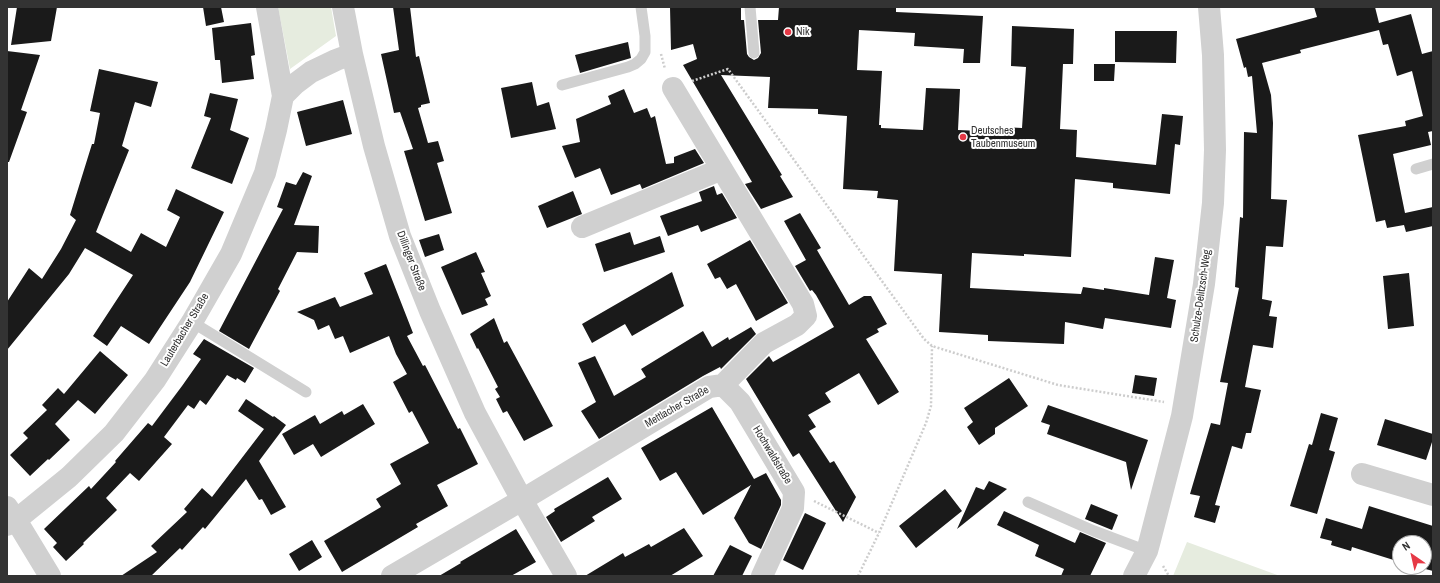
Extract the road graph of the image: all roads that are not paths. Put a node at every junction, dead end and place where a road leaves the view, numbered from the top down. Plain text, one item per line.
1 (267, 7) edge
2 (343, 7) edge
3 (641, 7) edge
4 (750, 7) edge
5 (1209, 7) edge
6 (754, 53) dead end
7 (352, 54) junction
8 (562, 85) dead end
9 (673, 88) road end
10 (283, 96) junction
11 (1433, 164) edge
12 (722, 169) junction
13 (1416, 169) dead end
14 (582, 227) dead end
15 (192, 322) junction
16 (722, 385) junction
17 (306, 392) dead end
18 (1362, 474) dead end
19 (1433, 495) edge
20 (522, 500) junction
21 (1028, 502) dead end
22 (10, 517) edge
23 (1146, 551) junction
24 (50, 576) edge
25 (392, 576) edge
26 (566, 576) edge
27 (762, 576) edge
28 (1134, 576) edge

1 - 10 street, Lauterbacher Straße
2 - 7 street, Dillinger Straße
3 - 8 lane
4 - 6 lane
5 - 23 street, Schulze-Delitzsch-Weg
7 - 10 street
7 - 20 street, Dillinger Straße
9 - 12 street, Mettlacher Straße
10 - 15 street, Lauterbacher Straße
11 - 13 lane
12 - 14 street
12 - 16 street, Mettlacher Straße
15 - 17 lane
15 - 22 street, Lauterbacher Straße
16 - 20 street, Mettlacher Straße
16 - 27 street, Hochwaldstraße
18 - 19 street
20 - 25 street, Mettlacher Straße
20 - 26 street
21 - 23 lane
22 - 24 street
23 - 28 street, Schulze-Delitzsch-Weg

